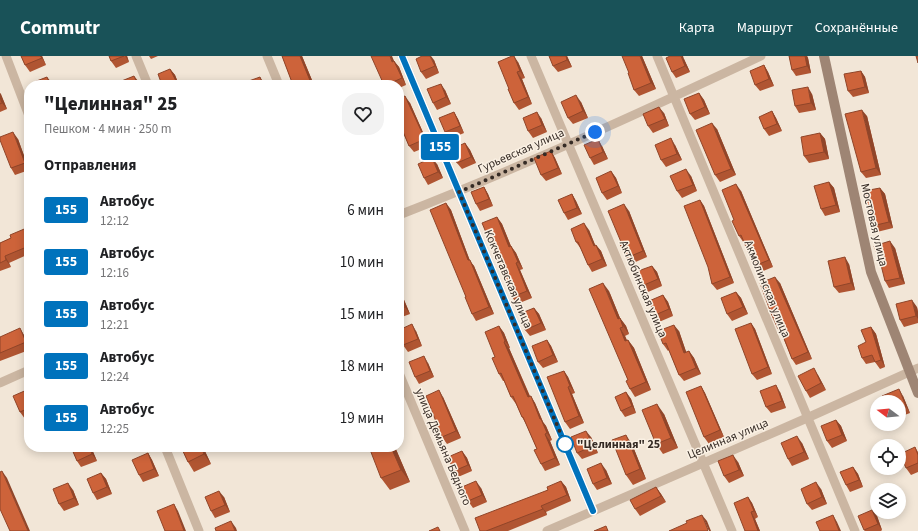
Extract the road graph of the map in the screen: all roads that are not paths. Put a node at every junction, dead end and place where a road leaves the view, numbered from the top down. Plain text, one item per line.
1 (6, 56) edge
2 (136, 56) edge
3 (267, 56) edge
4 (402, 56) edge
5 (532, 56) edge
6 (657, 56) edge
7 (761, 56) edge
8 (824, 56) edge
9 (146, 80) edge
10 (277, 80) edge
11 (675, 97) junction
12 (24, 103) edge
13 (568, 144) junction
14 (459, 192) junction
15 (404, 213) edge
16 (914, 370) edge
17 (24, 372) edge
18 (0, 383) edge
19 (404, 385) edge
20 (918, 393) edge
21 (807, 418) junction
22 (167, 452) edge
23 (703, 462) junction
24 (593, 511) junction
25 (199, 531) edge
26 (465, 531) edge
27 (547, 531) edge
28 (732, 531) edge
29 (855, 531) edge

1 - 12 street
2 - 9 street
3 - 10 street
4 - 14 street, Кокчетавская улица
5 - 13 street, Актюбинская улица
6 - 11 street, Акмолинская улица
7 - 11 street, Гурьевская улица
8 - 16 street, Мостовая улица
11 - 13 street, Гурьевская улица
11 - 21 street, Акмолинская улица
13 - 14 street, Гурьевская улица
13 - 23 street, Актюбинская улица
14 - 15 street, Гурьевская улица
14 - 24 street, Кокчетавская улица
16 - 20 street, Мостовая улица
16 - 21 street, Целинная улица
17 - 18 street
19 - 26 street, улица Демьяна Бедного
21 - 23 street, Целинная улица
21 - 29 street, Акмолинская улица
22 - 25 street
23 - 24 street, Целинная улица
23 - 28 street, Актюбинская улица
24 - 27 street, Целинная улица

